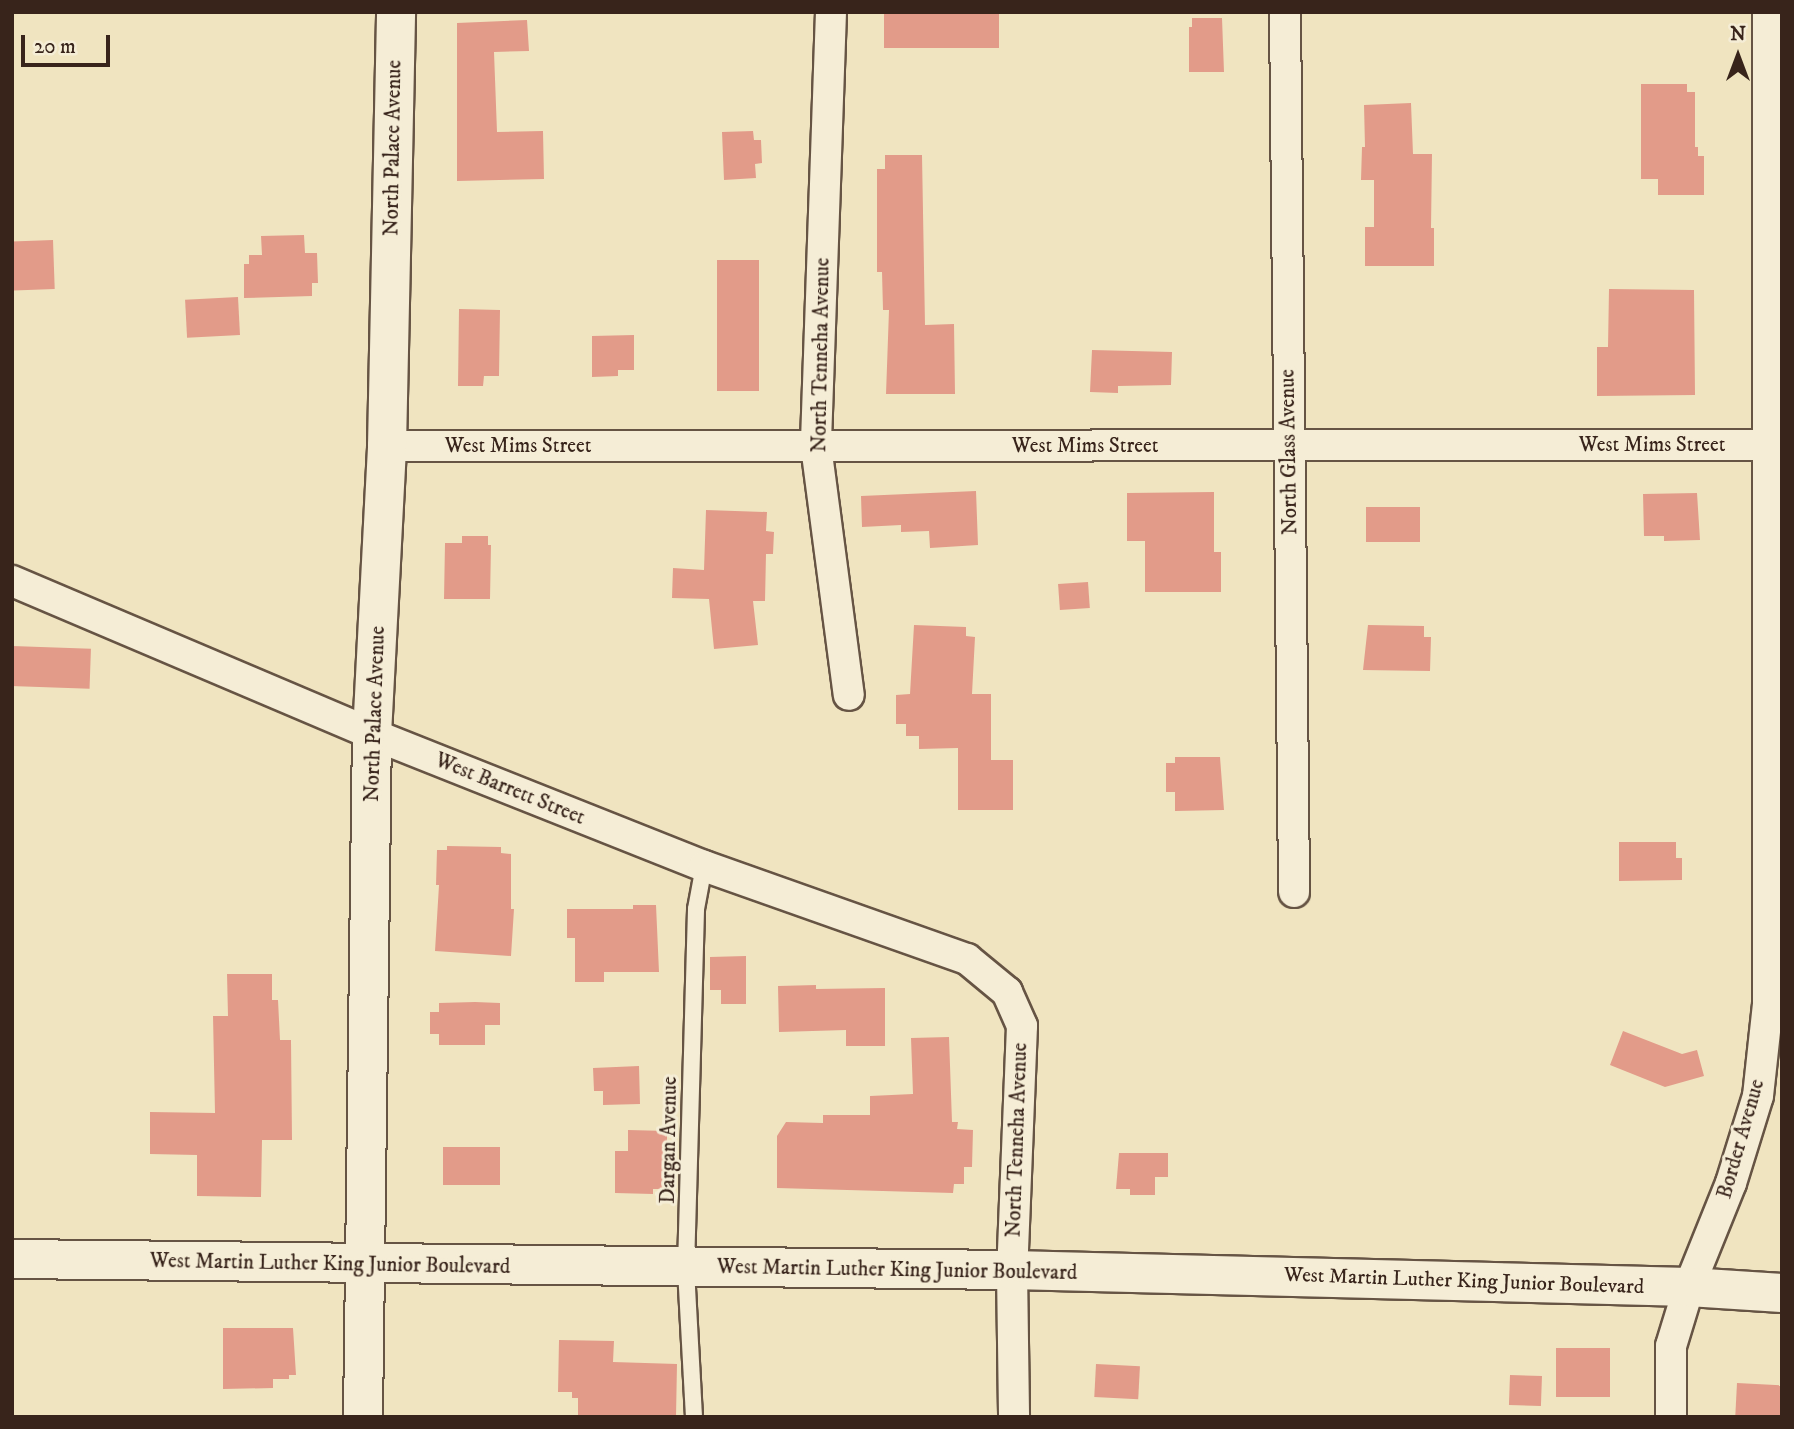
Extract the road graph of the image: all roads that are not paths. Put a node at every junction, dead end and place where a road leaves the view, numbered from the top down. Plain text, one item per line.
1 (396, 12) edge
2 (831, 12) edge
3 (1285, 12) edge
4 (1769, 12) edge
5 (1289, 445) junction
6 (1775, 445) edge
7 (387, 446) junction
8 (816, 446) junction
9 (12, 582) edge
10 (849, 695) dead end
11 (372, 734) junction
12 (704, 866) junction
13 (1294, 892) dead end
14 (1776, 917) edge
15 (1007, 992) joint
16 (12, 1259) edge
17 (364, 1265) junction
18 (686, 1268) junction
19 (1012, 1270) junction
20 (1689, 1287) junction
21 (1782, 1293) edge
22 (363, 1417) edge
23 (695, 1417) edge
24 (1014, 1417) edge
25 (1671, 1417) edge

1 - 7 main road, North Palace Avenue
2 - 8 street, North Tenneha Avenue
3 - 5 street, North Glass Avenue
4 - 6 street, Border Avenue
5 - 6 street, West Mims Street
5 - 8 street, West Mims Street
5 - 13 street, North Glass Avenue
6 - 14 street, Border Avenue
7 - 8 street, West Mims Street
7 - 11 main road, North Palace Avenue
8 - 10 street, North Tenneha Avenue
9 - 11 street, West Barrett Street
11 - 12 street, West Barrett Street
11 - 17 main road, North Palace Avenue
12 - 15 street, West Barrett Street
12 - 18 lane, Dargan Avenue
14 - 20 street, Border Avenue
15 - 19 street, North Tenneha Avenue
16 - 17 main road, West Martin Luther King Junior Boulevard
17 - 18 main road, West Martin Luther King Junior Boulevard
17 - 22 main road, North Palace Avenue
18 - 19 main road, West Martin Luther King Junior Boulevard
18 - 23 lane, Dargan Avenue
19 - 20 main road, West Martin Luther King Junior Boulevard
19 - 24 street, North Tenneha Avenue
20 - 21 main road, West Martin Luther King Junior Boulevard
20 - 25 street, Border Avenue

